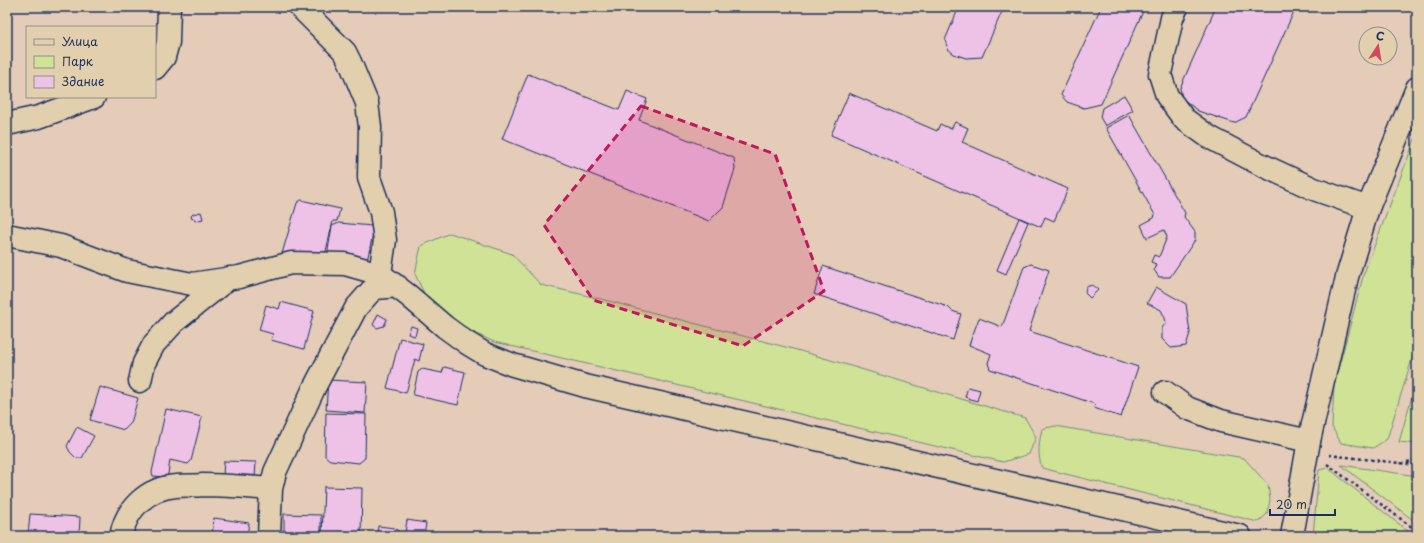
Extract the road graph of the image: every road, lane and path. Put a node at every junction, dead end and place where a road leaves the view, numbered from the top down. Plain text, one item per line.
1 (169, 7) edge
2 (300, 7) edge
3 (1177, 7) edge
4 (156, 67) edge
5 (1417, 88) edge
6 (91, 98) edge
7 (7, 124) edge
8 (1368, 208) junction
9 (7, 235) edge
10 (380, 274) junction
11 (229, 278) junction
12 (397, 286) junction
13 (140, 381) dead end
14 (1165, 392) dead end
15 (1310, 449) junction
16 (1417, 460) edge
17 (1405, 463) junction
18 (1417, 465) edge
19 (271, 489) junction
20 (1417, 531) edge
21 (121, 536) edge
22 (269, 536) edge
23 (1240, 536) edge
24 (1292, 536) edge

1 - 4 street
2 - 10 street
3 - 8 street
5 - 8 street
6 - 7 street
8 - 15 street
9 - 11 street
10 - 11 street
10 - 12 street
11 - 13 street
12 - 19 street
12 - 23 street
14 - 15 street
15 - 17 path
15 - 20 path
15 - 24 street
16 - 17 path
17 - 18 path
19 - 21 street
19 - 22 street

